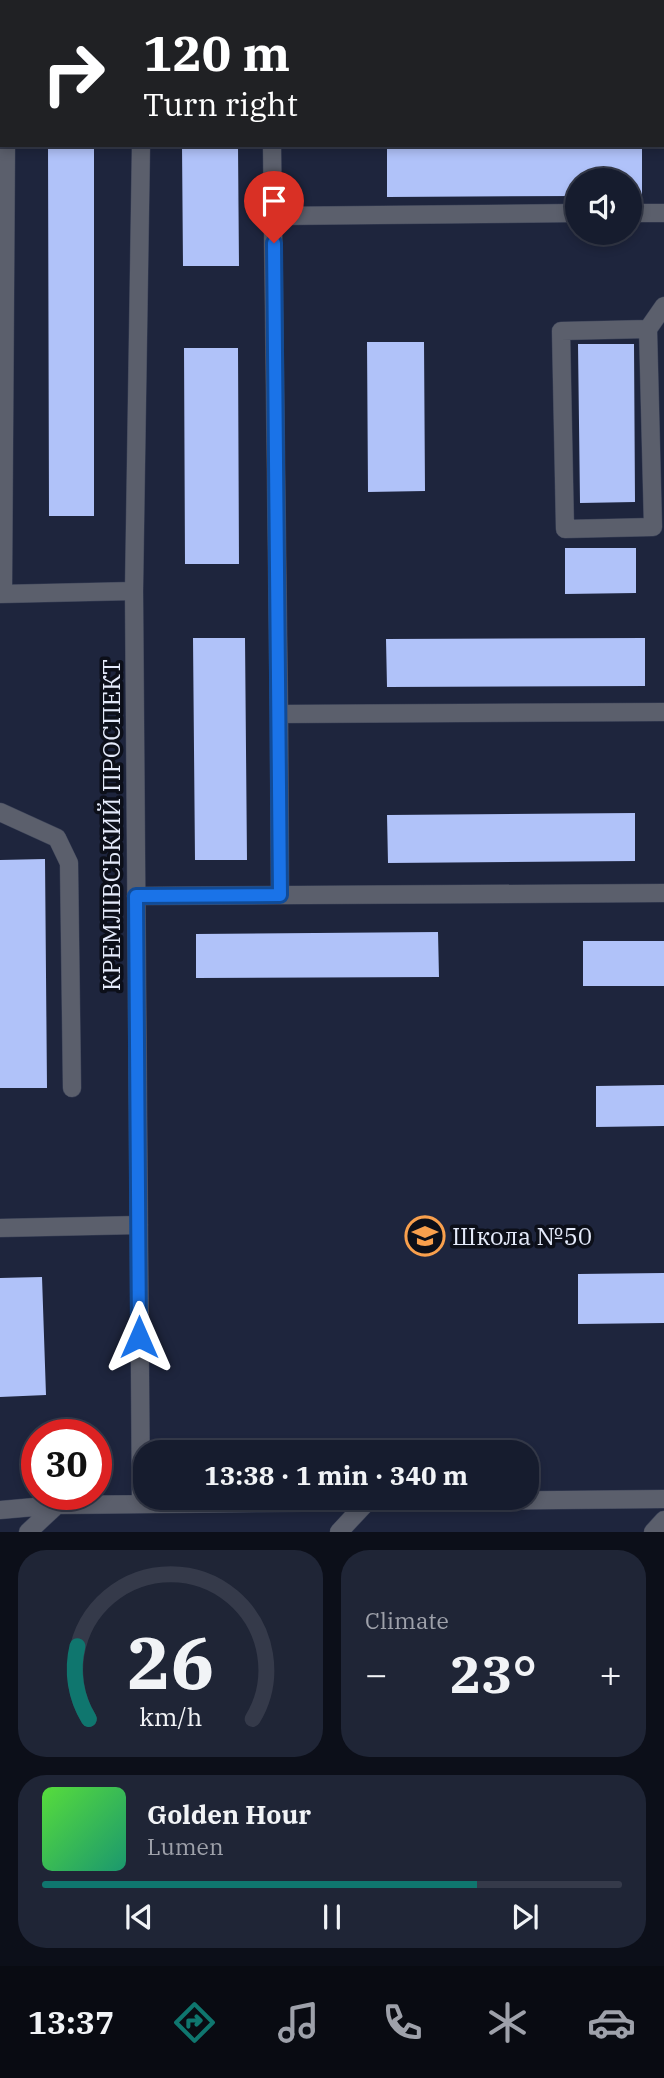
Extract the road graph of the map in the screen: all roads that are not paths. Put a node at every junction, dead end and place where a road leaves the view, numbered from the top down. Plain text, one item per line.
1 (6, 147) edge
2 (141, 147) edge
3 (272, 147) edge
4 (565, 213) edge
5 (642, 213) edge
6 (664, 213) edge
7 (273, 216) junction
8 (664, 306) edge
9 (648, 329) junction
10 (2, 367) edge
11 (2, 423) edge
12 (134, 591) junction
13 (1, 594) edge
14 (664, 712) edge
15 (279, 715) junction
16 (0, 812) edge
17 (664, 892) edge
18 (280, 895) junction
19 (136, 896) junction
20 (72, 1088) dead end
21 (138, 1225) junction
22 (0, 1228) edge
23 (140, 1440) edge
24 (664, 1499) edge
25 (539, 1501) edge
26 (112, 1504) edge
27 (133, 1504) edge
28 (21, 1508) edge
29 (0, 1510) edge
30 (52, 1510) edge
31 (359, 1510) edge
32 (664, 1520) edge
33 (28, 1532) edge
34 (339, 1532) edge
35 (653, 1532) edge

1 - 10 street
2 - 12 street, КРЕМЛІВСЬКИЙ ПРОСПЕКТ
3 - 7 street
4 - 7 street
5 - 6 street
7 - 15 street
8 - 9 street
9 - 9 street
10 - 11 street
11 - 13 street
12 - 13 street
12 - 19 street, КРЕМЛІВСЬКИЙ ПРОСПЕКТ
14 - 15 street
15 - 18 street
16 - 20 street
17 - 18 street
18 - 19 street
19 - 21 street, КРЕМЛІВСЬКИЙ ПРОСПЕКТ
21 - 22 street
21 - 23 street, КРЕМЛІВСЬКИЙ ПРОСПЕКТ
24 - 25 street
26 - 27 street
28 - 29 street
30 - 33 street
31 - 34 street
32 - 35 street

